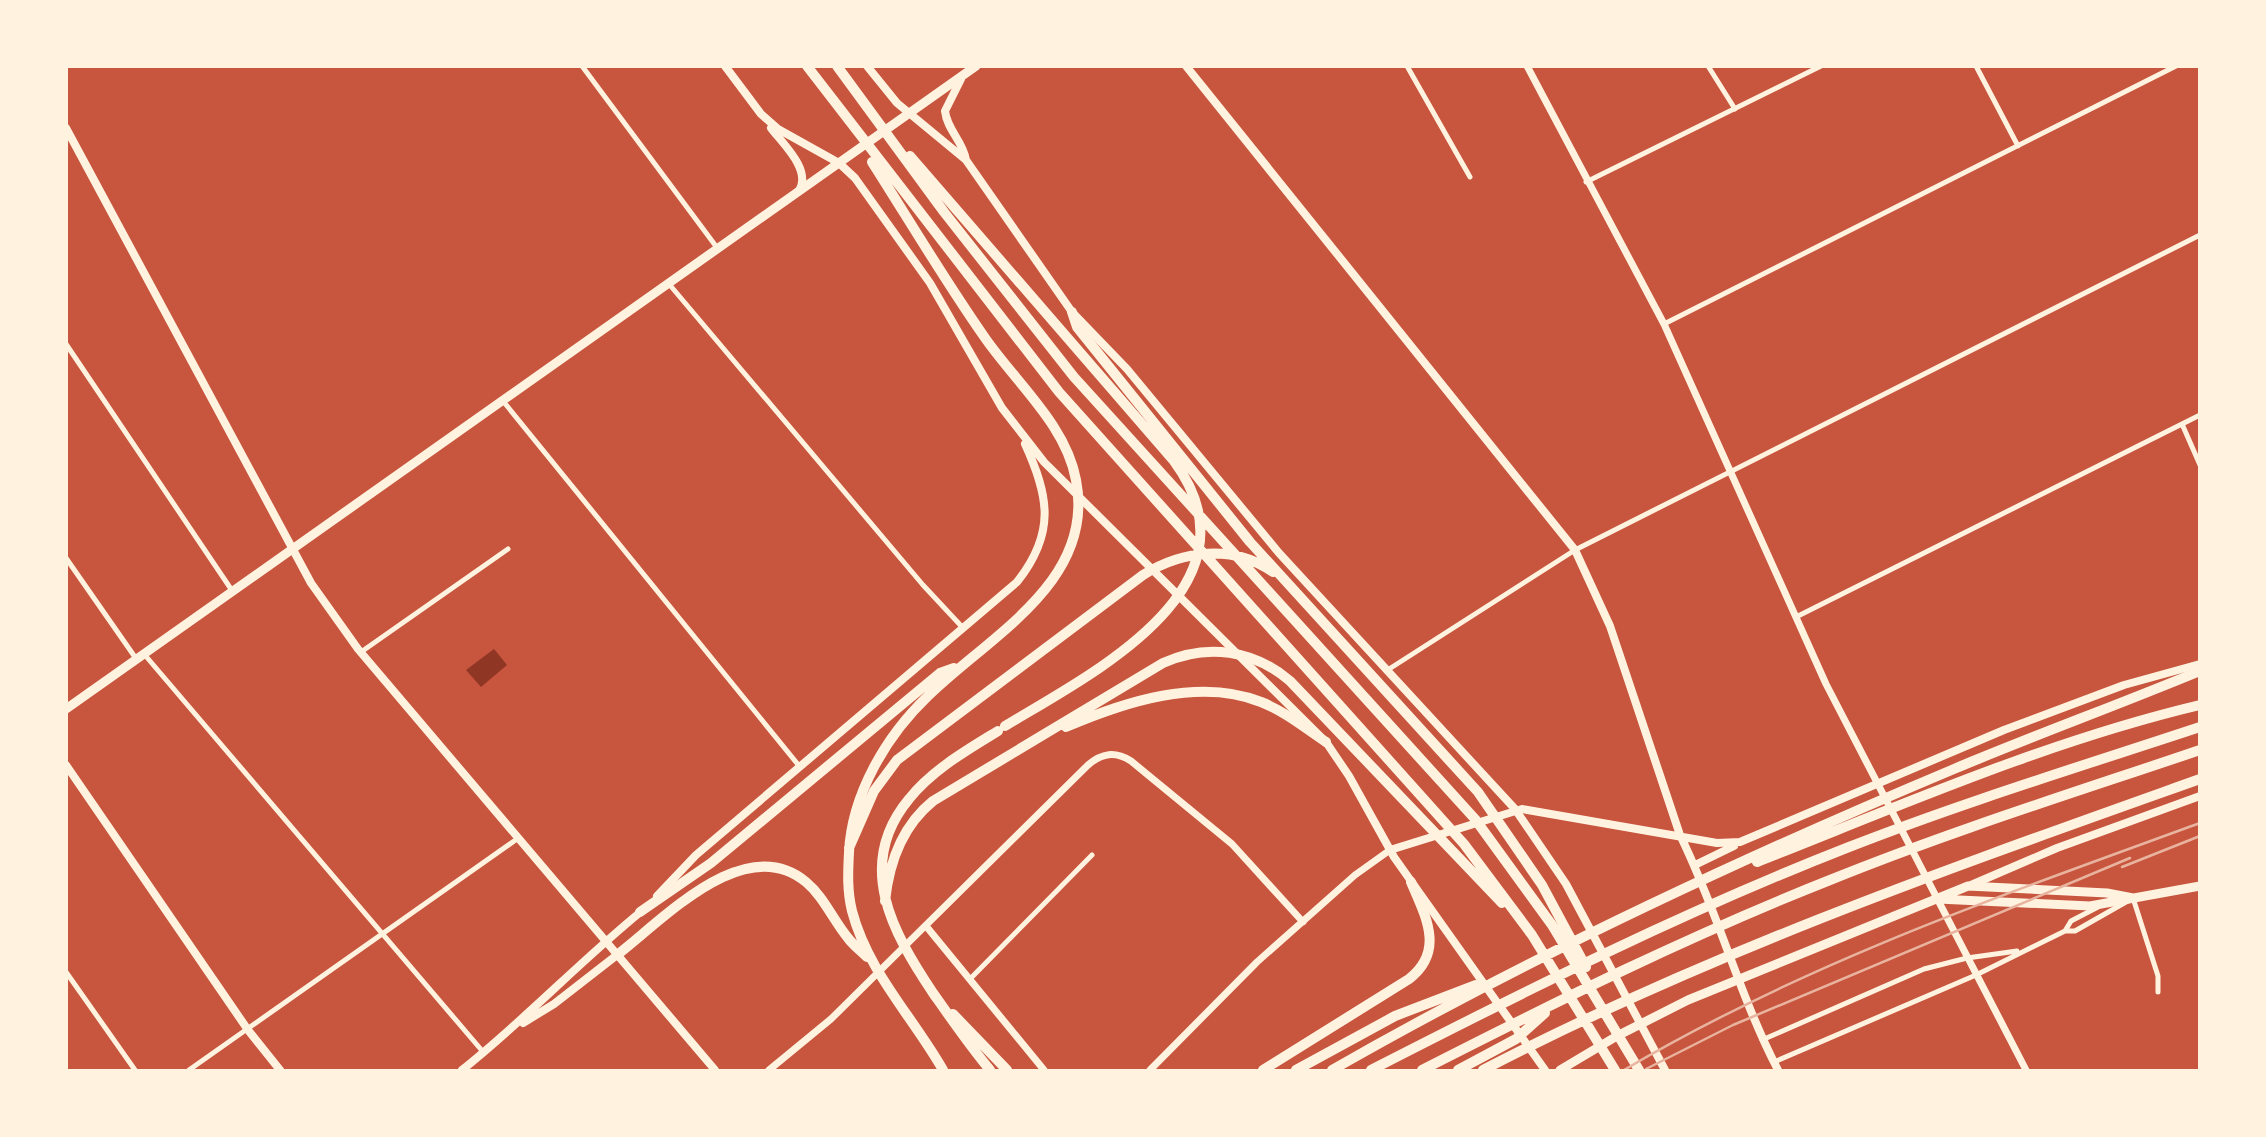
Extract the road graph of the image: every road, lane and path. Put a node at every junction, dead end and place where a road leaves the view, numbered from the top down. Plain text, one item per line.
1 (725, 66) edge
2 (807, 66) edge
3 (837, 66) edge
4 (867, 66) edge
5 (976, 66) edge
6 (1186, 66) edge
7 (1407, 66) edge
8 (1527, 66) edge
9 (1708, 66) edge
10 (1821, 66) edge
11 (1976, 66) edge
12 (2176, 66) edge
13 (583, 67) edge
14 (964, 75) junction
15 (836, 105) junction
16 (868, 108) junction
17 (1735, 109) junction
18 (761, 114) junction
19 (909, 114) junction
20 (66, 128) edge
21 (2018, 146) junction
22 (966, 160) junction
23 (839, 163) junction
24 (1470, 177) dead end
25 (1586, 183) junction
26 (797, 193) junction
27 (2200, 235) edge
28 (718, 249) junction
29 (669, 284) junction
30 (1072, 312) junction
31 (1664, 324) junction
32 (66, 344) edge
33 (503, 401) junction
34 (2200, 415) edge
35 (2182, 424) junction
36 (1020, 435) junction
37 (2200, 465) edge
38 (1732, 472) junction
39 (292, 550) junction
40 (509, 550) dead end
41 (1574, 550) junction
42 (66, 558) edge
43 (1289, 586) junction
44 (233, 592) junction
45 (1796, 617) junction
46 (964, 629) junction
47 (361, 652) junction
48 (140, 657) junction
49 (2200, 664) edge
50 (961, 666) junction
51 (1386, 671) junction
52 (2200, 671) edge
53 (2200, 705) edge
54 (66, 709) edge
55 (2200, 727) edge
56 (1326, 742) junction
57 (2200, 750) edge
58 (1007, 757) junction
59 (66, 765) edge
60 (800, 767) junction
61 (2200, 779) edge
62 (1877, 787) junction
63 (2200, 796) edge
64 (1515, 809) junction
65 (1681, 835) junction
66 (517, 839) junction
67 (1749, 839) junction
68 (849, 849) junction
69 (1390, 850) junction
70 (1092, 855) dead end
71 (1695, 867) junction
72 (1411, 882) junction
73 (1968, 886) junction
74 (2200, 886) edge
75 (1675, 894) junction
76 (2133, 898) junction
77 (1937, 899) junction
78 (885, 901) junction
79 (2104, 904) junction
80 (640, 912) junction
81 (1303, 922) junction
82 (926, 926) junction
83 (2064, 931) junction
84 (383, 934) junction
85 (1532, 935) junction
86 (604, 940) junction
87 (2024, 950) junction
88 (617, 956) junction
89 (1967, 958) junction
90 (870, 960) junction
91 (1526, 967) junction
92 (66, 972) edge
93 (1976, 975) junction
94 (970, 979) junction
95 (1737, 980) junction
96 (932, 990) junction
97 (2158, 992) dead end
98 (1553, 1005) junction
99 (517, 1026) junction
100 (1615, 1027) junction
101 (248, 1030) junction
102 (1545, 1040) junction
103 (1762, 1040) junction
104 (484, 1053) junction
105 (1776, 1066) edge
106 (942, 1069) edge
107 (135, 1070) edge
108 (190, 1070) edge
109 (280, 1070) edge
110 (462, 1070) edge
111 (715, 1070) edge
112 (769, 1070) edge
113 (990, 1070) edge
114 (1007, 1070) edge
115 (1045, 1070) edge
116 (1150, 1070) edge
117 (1263, 1070) edge
118 (1296, 1070) edge
119 (1332, 1070) edge
120 (1371, 1070) edge
121 (1422, 1070) edge
122 (1458, 1070) edge
123 (1483, 1070) edge
124 (1494, 1070) edge
125 (1545, 1070) edge
126 (1560, 1070) edge
127 (1615, 1070) edge
128 (1639, 1070) edge
129 (1665, 1070) edge
130 (2026, 1070) edge

1 - 18 main road
2 - 15 highway
3 - 16 highway
4 - 19 main road
5 - 14 main road
6 - 41 main road
7 - 24 street
8 - 25 street
9 - 17 street
10 - 17 street
11 - 21 street
12 - 21 street
13 - 28 street
14 - 19 main road
14 - 22 main road
15 - 50 highway
15 - 85 highway
16 - 78 highway
16 - 100 highway
17 - 25 street
18 - 23 main road
18 - 26 main road
19 - 22 main road
19 - 23 main road
20 - 39 main road
21 - 31 street
22 - 30 main road
23 - 26 main road
23 - 36 main road
25 - 31 street
26 - 28 main road
27 - 38 street
28 - 29 main road
29 - 33 main road
29 - 46 street
30 - 43 highway
30 - 51 main road
31 - 38 street
32 - 44 street
33 - 39 main road
33 - 60 street
34 - 35 street
35 - 37 street
35 - 45 street
36 - 46 main road
36 - 56 main road
38 - 41 street
38 - 45 street
39 - 44 main road
39 - 47 main road
40 - 47 street
41 - 51 street
41 - 65 main road
42 - 48 street
43 - 68 highway
43 - 100 highway
44 - 48 main road
45 - 62 street
46 - 60 main road
47 - 66 main road
48 - 54 main road
48 - 84 street
49 - 62 main road
50 - 68 highway
50 - 80 highway
51 - 64 main road
52 - 75 highway
53 - 75 highway
55 - 120 highway
56 - 58 highway
56 - 69 main road
57 - 98 highway
58 - 78 highway
58 - 85 highway
59 - 101 main road
60 - 80 main road
61 - 102 highway
62 - 67 main road
62 - 77 street
63 - 73 main road
64 - 65 main road
64 - 69 main road
64 - 129 main road
65 - 67 main road
65 - 71 main road
66 - 84 street
66 - 86 main road
67 - 71 main road
68 - 90 highway
69 - 72 main road
69 - 81 street
70 - 94 street
71 - 95 main road
72 - 117 highway
72 - 125 main road
73 - 76 main road
73 - 77 main road
74 - 76 main road
75 - 91 highway
76 - 79 main road
76 - 83 street
76 - 97 street
77 - 79 main road
77 - 89 street
77 - 95 main road
78 - 96 highway
79 - 83 street
80 - 86 main road
81 - 82 street
81 - 116 street
82 - 94 street
82 - 112 street
83 - 87 street
84 - 101 street
84 - 104 street
85 - 127 highway
86 - 88 main road
86 - 99 main road
87 - 89 street
87 - 93 street
88 - 90 highway
88 - 99 main road
88 - 111 main road
89 - 93 street
89 - 103 street
90 - 106 highway
91 - 118 highway
91 - 119 highway
92 - 107 street
93 - 105 street
93 - 130 street
94 - 115 street
95 - 103 main road
95 - 126 main road
96 - 113 highway
96 - 114 highway
98 - 121 highway
98 - 122 highway
99 - 104 main road
100 - 128 highway
101 - 108 street
101 - 109 main road
102 - 123 highway
102 - 124 highway
103 - 105 main road
104 - 110 main road

